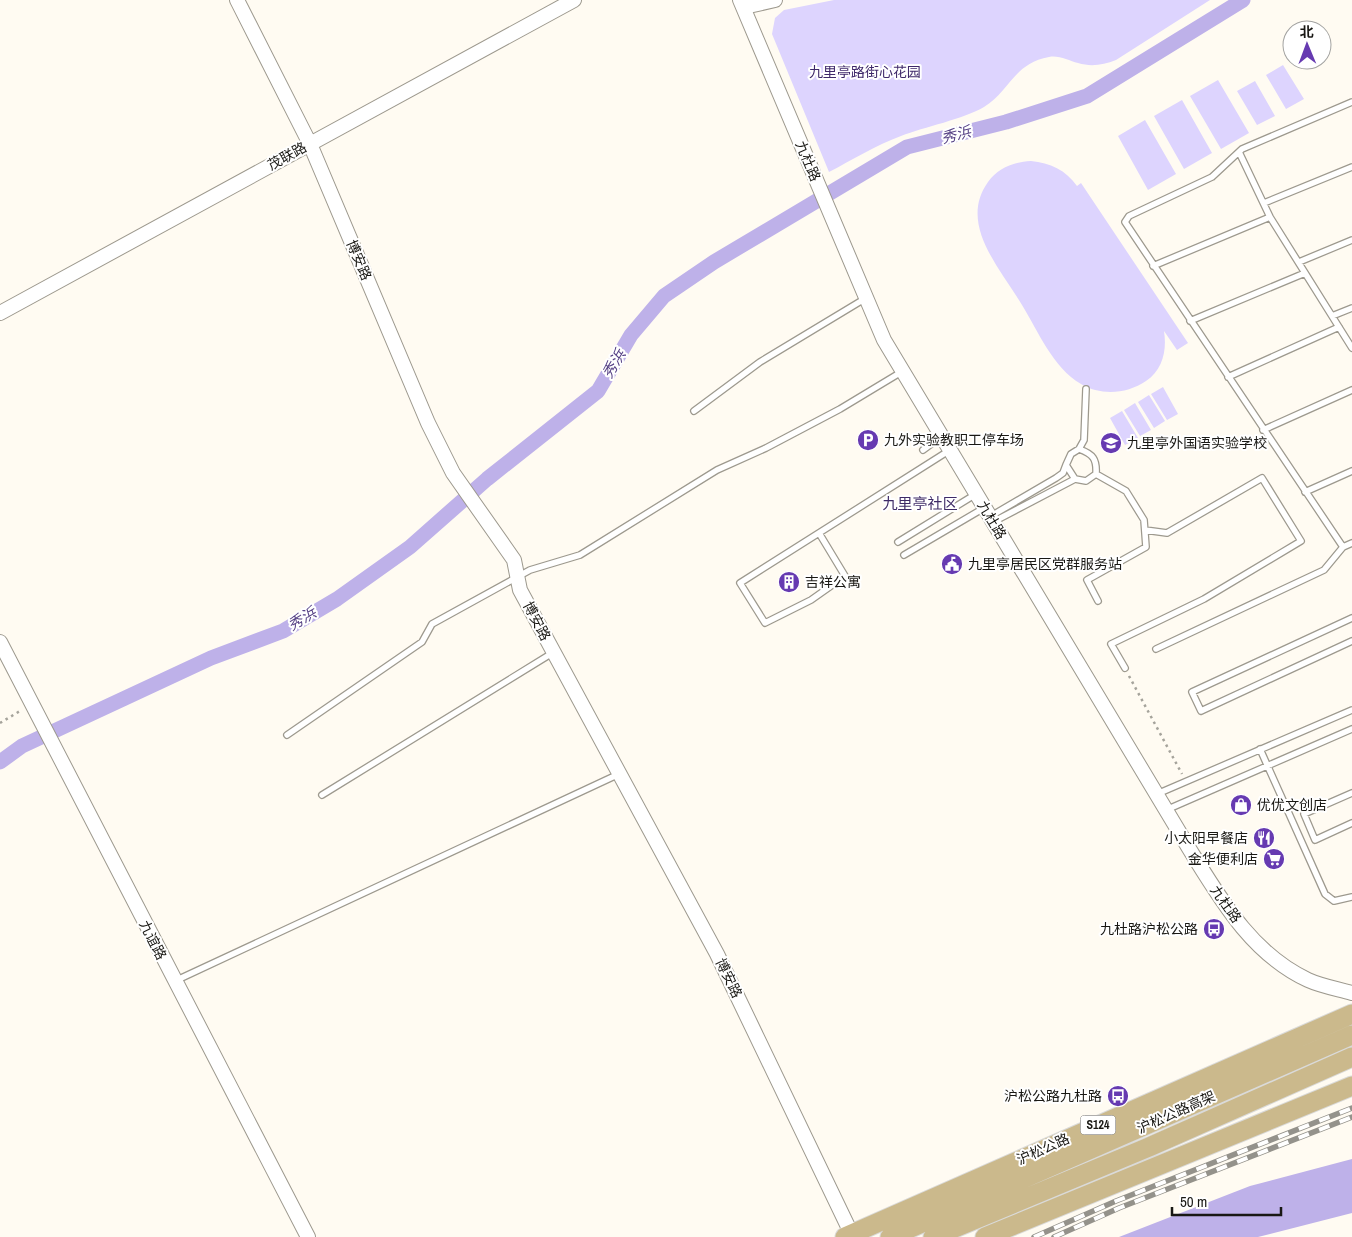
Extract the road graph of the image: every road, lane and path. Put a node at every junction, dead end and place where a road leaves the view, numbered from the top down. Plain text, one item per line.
1 (237, 0) edge
2 (574, 0) edge
3 (775, 0) edge
4 (742, 4) edge
5 (1351, 105) edge
6 (310, 144) junction
7 (1239, 152) junction
8 (1352, 167) edge
9 (1264, 203) junction
10 (1270, 217) junction
11 (1352, 240) edge
12 (1298, 262) junction
13 (1153, 266) junction
14 (1305, 273) junction
15 (866, 298) junction
16 (1352, 308) edge
17 (0, 313) edge
18 (1332, 316) junction
19 (1190, 321) junction
20 (1339, 327) junction
21 (1352, 348) edge
22 (903, 371) junction
23 (1228, 377) junction
24 (1086, 389) dead end
25 (1352, 390) edge
26 (694, 411) dead end
27 (1263, 430) junction
28 (942, 436) junction
29 (1079, 449) junction
30 (923, 450) dead end
31 (950, 450) junction
32 (1066, 465) junction
33 (1352, 471) edge
34 (1096, 474) junction
35 (1075, 479) junction
36 (1306, 492) junction
37 (976, 494) junction
38 (989, 516) junction
39 (1145, 530) junction
40 (819, 534) junction
41 (898, 542) dead end
42 (1352, 543) edge
43 (1343, 547) junction
44 (904, 555) dead end
45 (518, 577) junction
46 (1098, 601) dead end
47 (1352, 618) edge
48 (1352, 641) edge
49 (0, 642) edge
50 (1156, 649) dead end
51 (554, 652) junction
52 (1125, 668) joint
53 (34, 710) junction
54 (1352, 710) edge
55 (0, 723) edge
56 (1352, 729) edge
57 (287, 735) dead end
58 (1260, 749) junction
59 (1268, 766) junction
60 (619, 774) junction
61 (1186, 782) junction
62 (1352, 793) edge
63 (1157, 794) junction
64 (322, 795) dead end
65 (1166, 810) junction
66 (1352, 823) edge
67 (1352, 897) edge
68 (175, 981) junction
69 (1352, 993) edge
70 (1352, 1014) edge
71 (1352, 1035) edge
72 (1352, 1057) edge
73 (1352, 1086) edge
74 (850, 1236) edge
75 (308, 1237) edge
76 (890, 1237) edge
77 (934, 1237) edge
78 (985, 1237) edge

1 - 6 street, 博安路
2 - 6 street, 茂联路
3 - 4 street
4 - 15 street, 九杜路
5 - 7 lane
6 - 17 street, 茂联路
6 - 45 street, 博安路
7 - 9 lane
7 - 13 lane
8 - 9 lane
9 - 10 lane
10 - 12 lane
10 - 13 lane
11 - 12 lane
12 - 14 lane
13 - 19 lane
14 - 18 lane
14 - 19 lane
15 - 22 street, 九杜路
15 - 26 lane
16 - 18 lane
18 - 20 lane
19 - 23 lane
20 - 21 lane
20 - 23 lane
22 - 28 street, 九杜路
22 - 45 lane
23 - 27 lane
24 - 29 lane
25 - 27 lane
27 - 36 lane
28 - 30 lane
28 - 31 street, 九杜路
29 - 32 lane
29 - 34 lane
31 - 37 street, 九杜路
31 - 40 lane
32 - 35 lane
32 - 38 lane
33 - 36 lane
34 - 35 lane
34 - 39 lane
35 - 38 lane
36 - 43 lane
37 - 38 street, 九杜路
37 - 41 lane
38 - 44 lane
38 - 63 street, 九杜路
39 - 46 lane
39 - 52 lane
40 - 40 lane
42 - 43 lane
43 - 50 lane
45 - 51 street, 博安路
45 - 57 lane
47 - 48 lane
49 - 53 street, 九谊路
51 - 60 street, 博安路
51 - 64 lane
52 - 61 path
53 - 55 path
53 - 68 street, 九谊路
54 - 58 lane
56 - 59 lane
58 - 59 lane
58 - 61 lane
59 - 65 lane
59 - 67 lane
60 - 68 lane
60 - 74 street, 博安路
61 - 63 lane
62 - 66 lane
63 - 65 street, 九杜路
65 - 69 street, 九杜路
68 - 75 street, 九谊路
70 - 74 main road, 沪松公路 / S124
71 - 76 main road, 沪松公路高架
72 - 77 main road, 沪松公路高架
73 - 78 main road

